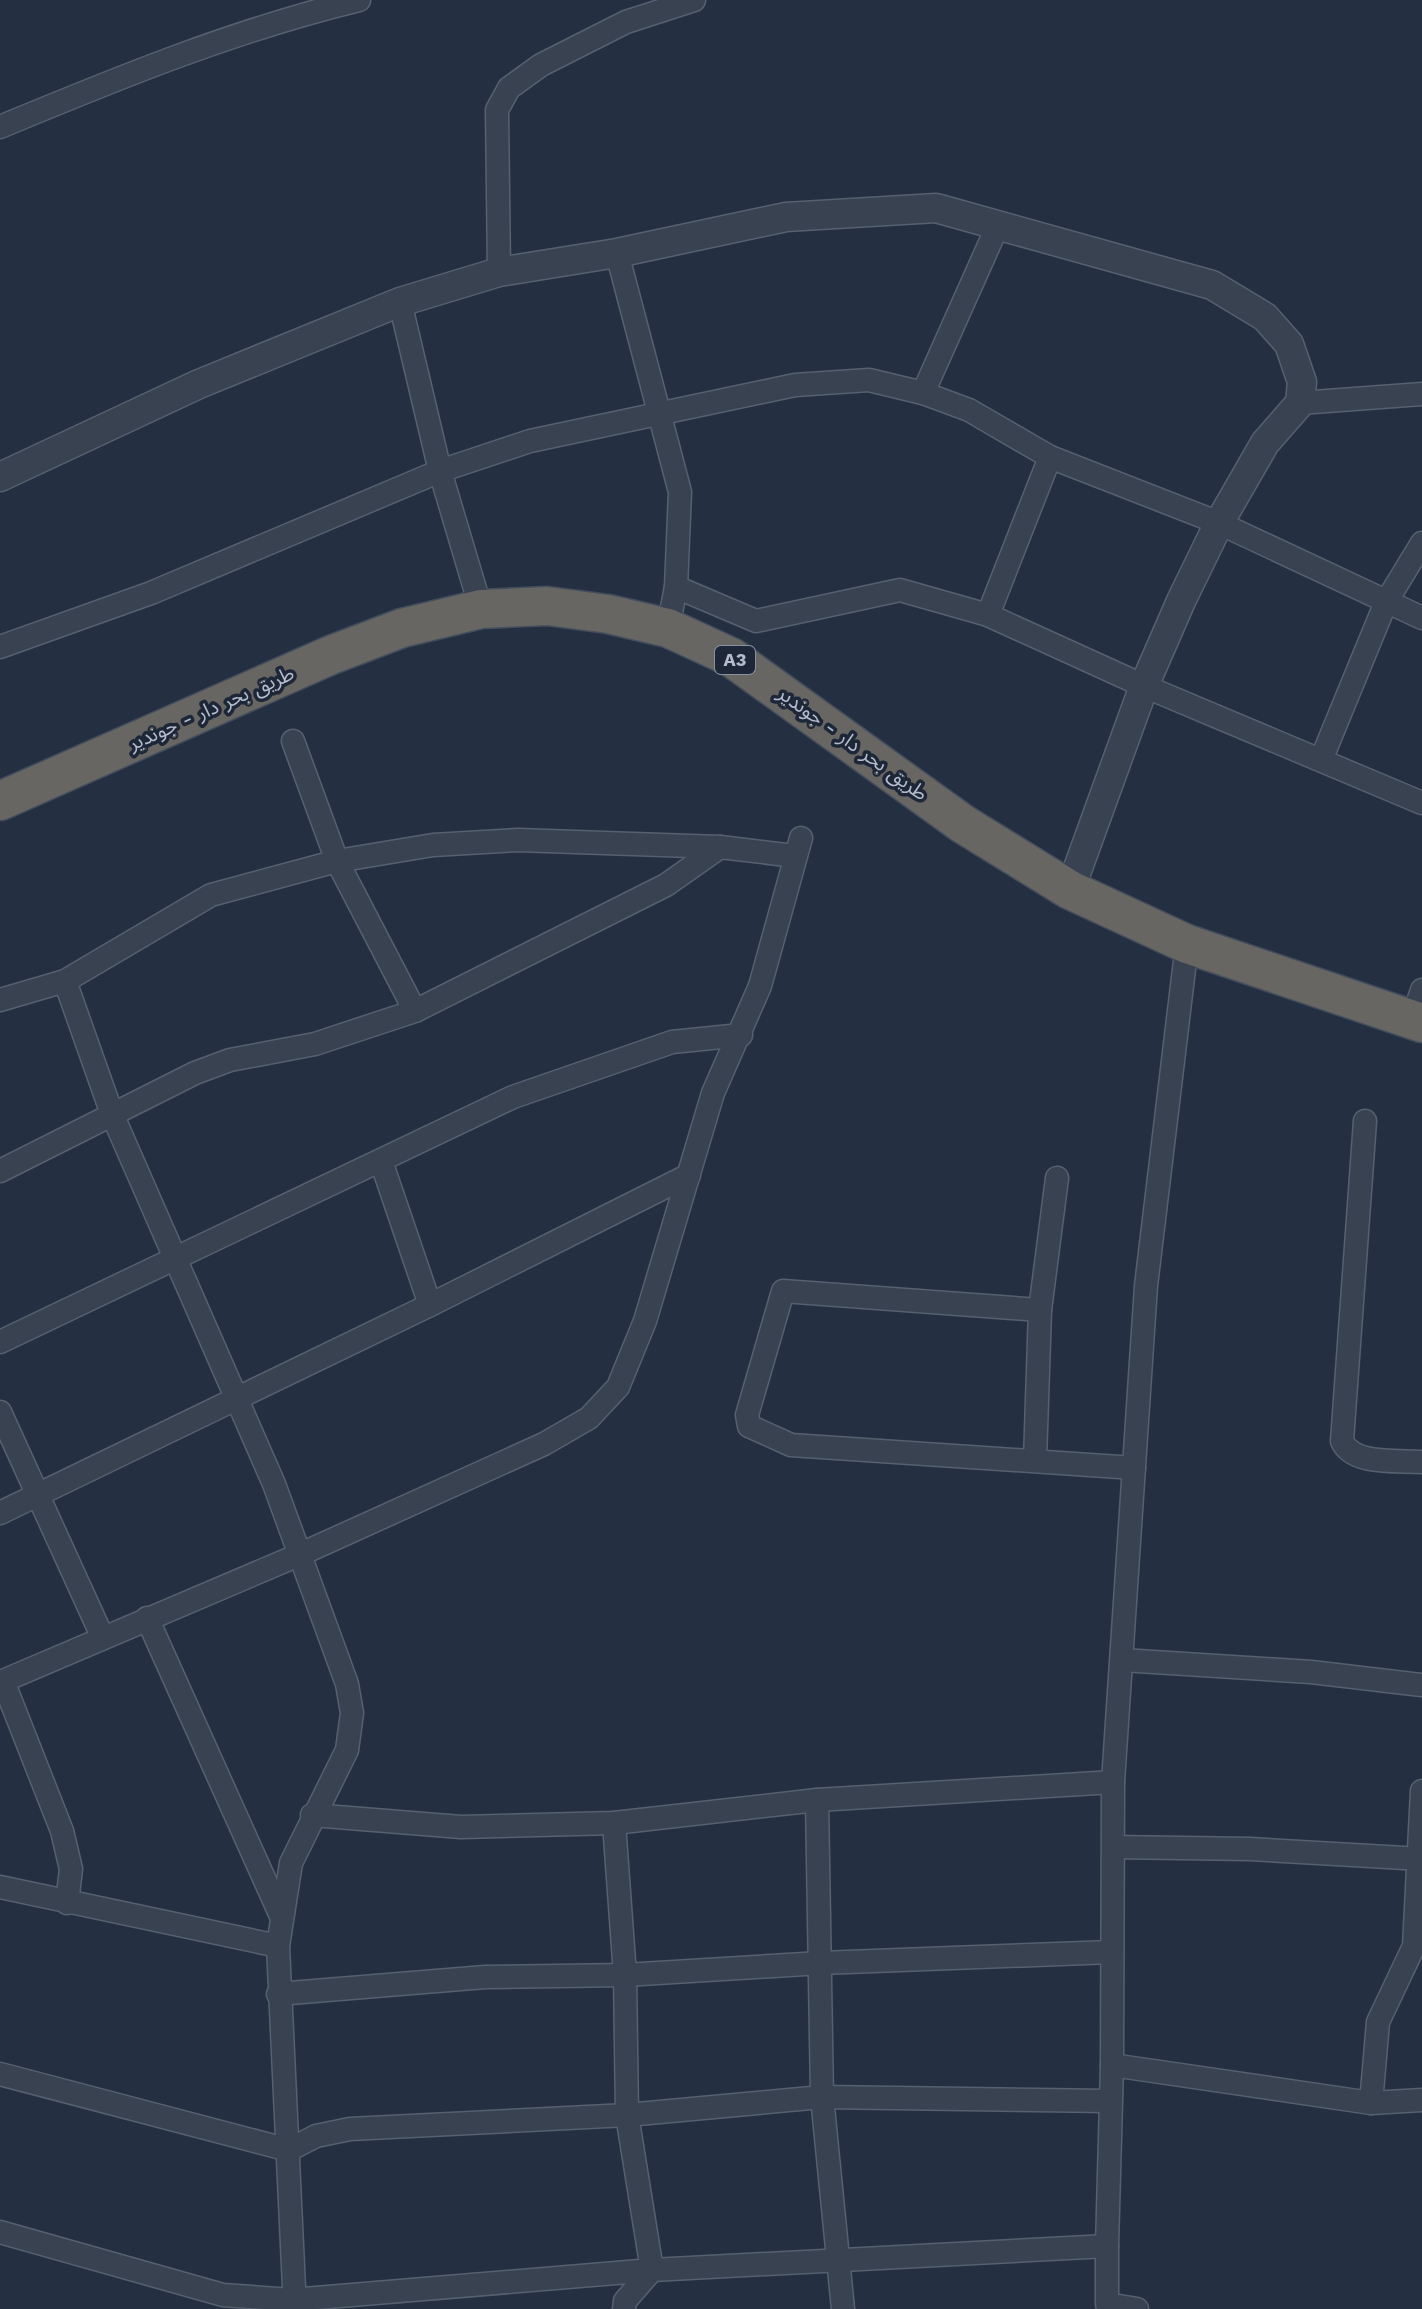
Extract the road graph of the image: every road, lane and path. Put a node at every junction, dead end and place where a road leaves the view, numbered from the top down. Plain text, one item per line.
1 (359, 0) edge
2 (694, 0) edge
3 (0, 127) edge
4 (998, 225) junction
5 (617, 253) junction
6 (499, 272) junction
7 (400, 302) junction
8 (923, 393) junction
9 (1422, 394) edge
10 (1300, 403) junction
11 (661, 416) junction
12 (1050, 457) junction
13 (440, 471) junction
14 (0, 477) edge
15 (1219, 523) junction
16 (1422, 543) edge
17 (676, 587) junction
18 (1386, 602) junction
19 (481, 609) junction
20 (988, 615) junction
21 (1422, 618) edge
22 (668, 628) junction
23 (0, 647) edge
24 (1144, 686) junction
25 (293, 741) dead end
26 (1321, 760) junction
27 (0, 801) edge
28 (1422, 803) edge
29 (720, 847) junction
30 (337, 861) junction
31 (1070, 890) junction
32 (1187, 944) junction
33 (65, 981) junction
34 (0, 1000) edge
35 (415, 1011) junction
36 (1419, 1011) edge
37 (741, 1035) junction
38 (112, 1114) junction
39 (1365, 1121) dead end
40 (381, 1161) junction
41 (0, 1171) edge
42 (689, 1175) junction
43 (1057, 1178) dead end
44 (175, 1258) junction
45 (430, 1305) junction
46 (1040, 1310) junction
47 (0, 1342) edge
48 (235, 1399) junction
49 (0, 1412) edge
50 (1035, 1460) junction
51 (1422, 1462) edge
52 (1134, 1468) junction
53 (40, 1495) junction
54 (0, 1513) edge
55 (301, 1554) junction
56 (147, 1618) junction
57 (102, 1636) junction
58 (1122, 1660) junction
59 (1422, 1685) edge
60 (1113, 1782) junction
61 (1422, 1791) edge
62 (817, 1800) junction
63 (312, 1815) junction
64 (614, 1823) junction
65 (1114, 1847) junction
66 (1420, 1859) edge
67 (0, 1887) edge
68 (67, 1903) junction
69 (281, 1916) junction
70 (278, 1946) junction
71 (1112, 1952) junction
72 (821, 1963) junction
73 (625, 1975) junction
74 (278, 1994) junction
75 (1112, 2065) junction
76 (0, 2074) edge
77 (822, 2097) junction
78 (1422, 2100) edge
79 (1110, 2101) junction
80 (1371, 2103) junction
81 (627, 2115) junction
82 (289, 2150) junction
83 (0, 2232) edge
84 (1107, 2246) junction
85 (839, 2261) junction
86 (652, 2270) junction
87 (293, 2304) edge
88 (1106, 2307) edge
89 (624, 2309) edge
90 (843, 2309) edge
91 (1137, 2309) edge

1 - 3 street
2 - 6 street
4 - 5 street
4 - 8 street
4 - 10 street
5 - 6 street
5 - 11 street
6 - 7 street
7 - 13 street
7 - 14 street
8 - 11 street
8 - 12 street
9 - 10 street
10 - 15 street
11 - 13 street
11 - 17 street
12 - 15 street
12 - 20 street
13 - 19 street
13 - 23 street
15 - 18 street
15 - 24 street
16 - 18 street
17 - 20 street
17 - 22 street
18 - 21 street
18 - 26 street
19 - 22 highway, طريق بحر دار - جوندير / A3
19 - 27 highway, طريق بحر دار - جوندير / A3
20 - 24 street
22 - 31 highway, طريق بحر دار - جوندير / A3
24 - 26 street
24 - 31 street
25 - 30 street
26 - 28 street
29 - 30 street
29 - 35 street
29 - 37 street
30 - 33 street
30 - 35 street
31 - 32 highway, طريق بحر دار - جوندير / A3
32 - 36 highway, طريق بحر دار - جوندير / A3
32 - 52 street
33 - 34 street
33 - 38 street
35 - 38 street
37 - 40 street
37 - 42 street
38 - 41 street
38 - 44 street
39 - 51 street
40 - 44 street
40 - 45 street
42 - 45 street
42 - 55 street
43 - 46 street
44 - 47 street
44 - 48 street
45 - 48 street
46 - 50 street
46 - 50 street
48 - 53 street
48 - 55 street
49 - 53 street
50 - 52 street
52 - 58 street
53 - 54 street
53 - 57 street
55 - 56 street
55 - 63 street
56 - 57 street
56 - 69 street
57 - 68 street
58 - 59 street
58 - 60 street
60 - 62 street
60 - 65 street
61 - 66 street
62 - 64 street
62 - 72 street
63 - 64 street
63 - 69 street
64 - 73 street
65 - 66 street
65 - 71 street
66 - 80 street
67 - 68 street
68 - 70 street
69 - 70 street
70 - 74 street
71 - 72 street
71 - 75 street
72 - 73 street
72 - 77 street
73 - 74 street
73 - 81 street
74 - 82 street
75 - 79 street
75 - 80 street
76 - 82 street
77 - 79 street
77 - 81 street
77 - 85 street
78 - 80 street
79 - 84 street
81 - 82 street
81 - 86 street
82 - 87 street
83 - 87 street
84 - 85 street
84 - 88 street
85 - 86 street
85 - 90 street
86 - 87 street
86 - 89 street
88 - 91 street

